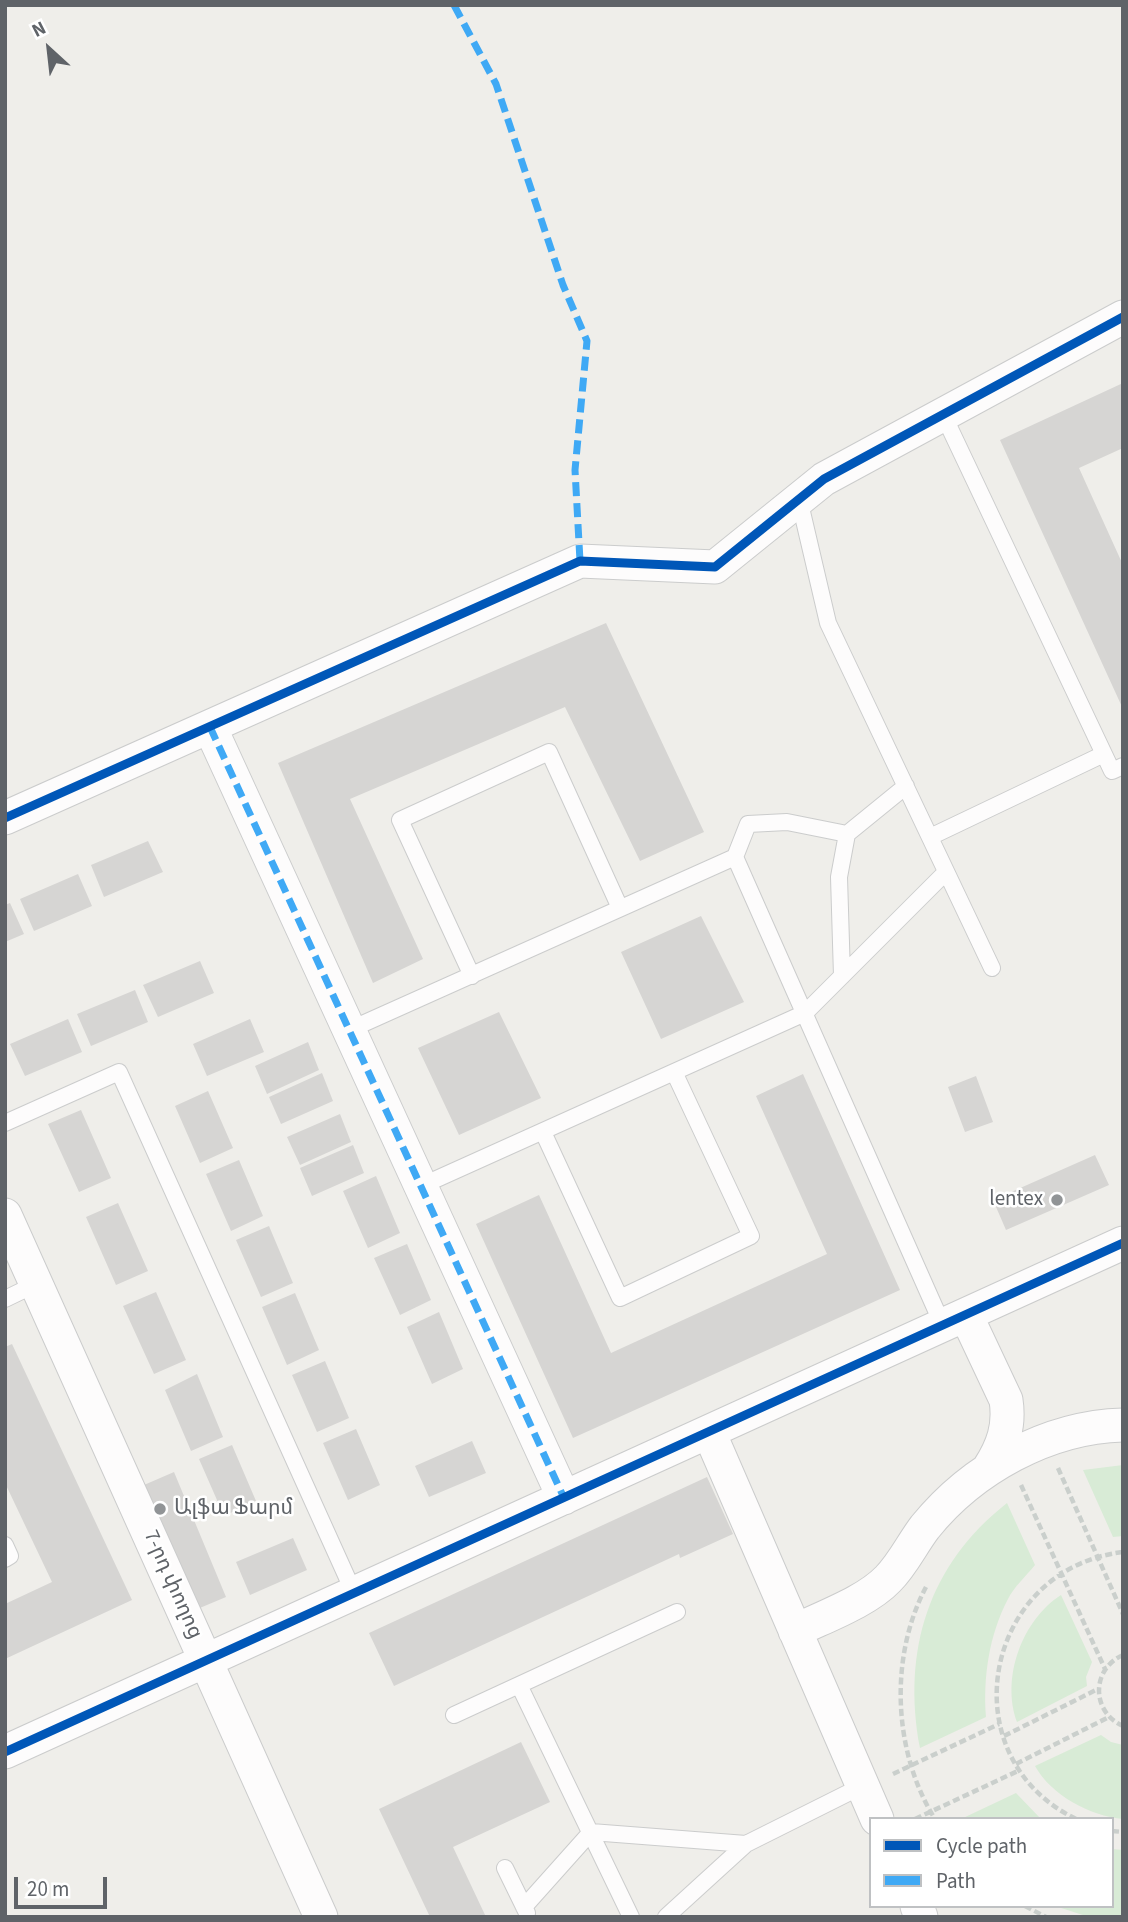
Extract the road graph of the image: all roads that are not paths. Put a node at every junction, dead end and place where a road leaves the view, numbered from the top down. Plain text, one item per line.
1 (1123, 317) edge
2 (943, 414) junction
3 (799, 499) junction
4 (210, 727) junction
5 (1104, 754) junction
6 (1123, 766) edge
7 (906, 786) junction
8 (5, 818) edge
9 (848, 834) junction
10 (930, 837) junction
11 (735, 857) junction
12 (946, 872) junction
13 (620, 908) junction
14 (992, 968) dead end
15 (472, 976) junction
16 (842, 976) junction
17 (805, 1013) junction
18 (349, 1030) junction
19 (674, 1072) junction
20 (5, 1124) edge
21 (543, 1132) junction
22 (421, 1186) junction
23 (5, 1215) edge
24 (1123, 1243) edge
25 (36, 1284) junction
26 (5, 1298) edge
27 (955, 1321) junction
28 (1006, 1400) junction
29 (1123, 1425) edge
30 (1081, 1431) junction
31 (709, 1432) junction
32 (1001, 1479) junction
33 (564, 1498) junction
34 (5, 1545) edge
35 (5, 1559) edge
36 (355, 1593) junction
37 (677, 1612) dead end
38 (795, 1631) junction
39 (206, 1661) junction
40 (519, 1685) junction
41 (454, 1716) dead end
42 (5, 1752) edge
43 (863, 1787) junction
44 (876, 1817) edge
45 (591, 1832) junction
46 (746, 1844) junction
47 (506, 1868) dead end
48 (526, 1912) edge
49 (321, 1917) edge
50 (631, 1917) edge
51 (666, 1917) edge

1 - 2 street
2 - 3 street
2 - 5 lane
3 - 4 street
3 - 7 lane
4 - 8 street
4 - 18 street
5 - 6 lane
5 - 10 lane
7 - 9 lane
7 - 10 lane
9 - 11 lane
9 - 16 lane
10 - 12 lane
11 - 13 lane
11 - 17 lane
12 - 14 lane
12 - 16 lane
13 - 15 lane
13 - 15 lane
15 - 18 lane
16 - 17 lane
17 - 19 lane
17 - 27 lane
18 - 22 street
19 - 21 lane
19 - 21 lane
20 - 36 lane
21 - 22 lane
22 - 33 street
23 - 25 street, 7-րդ փողոց
24 - 27 street
25 - 26 lane
25 - 39 street, 7-րդ փողոց
27 - 28 street
27 - 31 street
28 - 30 street
28 - 32 street
29 - 30 street
30 - 32 street
31 - 33 street
31 - 38 street
32 - 38 street
33 - 36 street
34 - 35 lane
36 - 39 street
37 - 40 lane
38 - 43 street
39 - 42 street
39 - 49 street, 7-րդ փողոց
40 - 41 lane
40 - 45 lane
43 - 44 street
43 - 46 lane
45 - 46 lane
45 - 48 lane
45 - 50 lane
46 - 51 lane
47 - 48 lane

